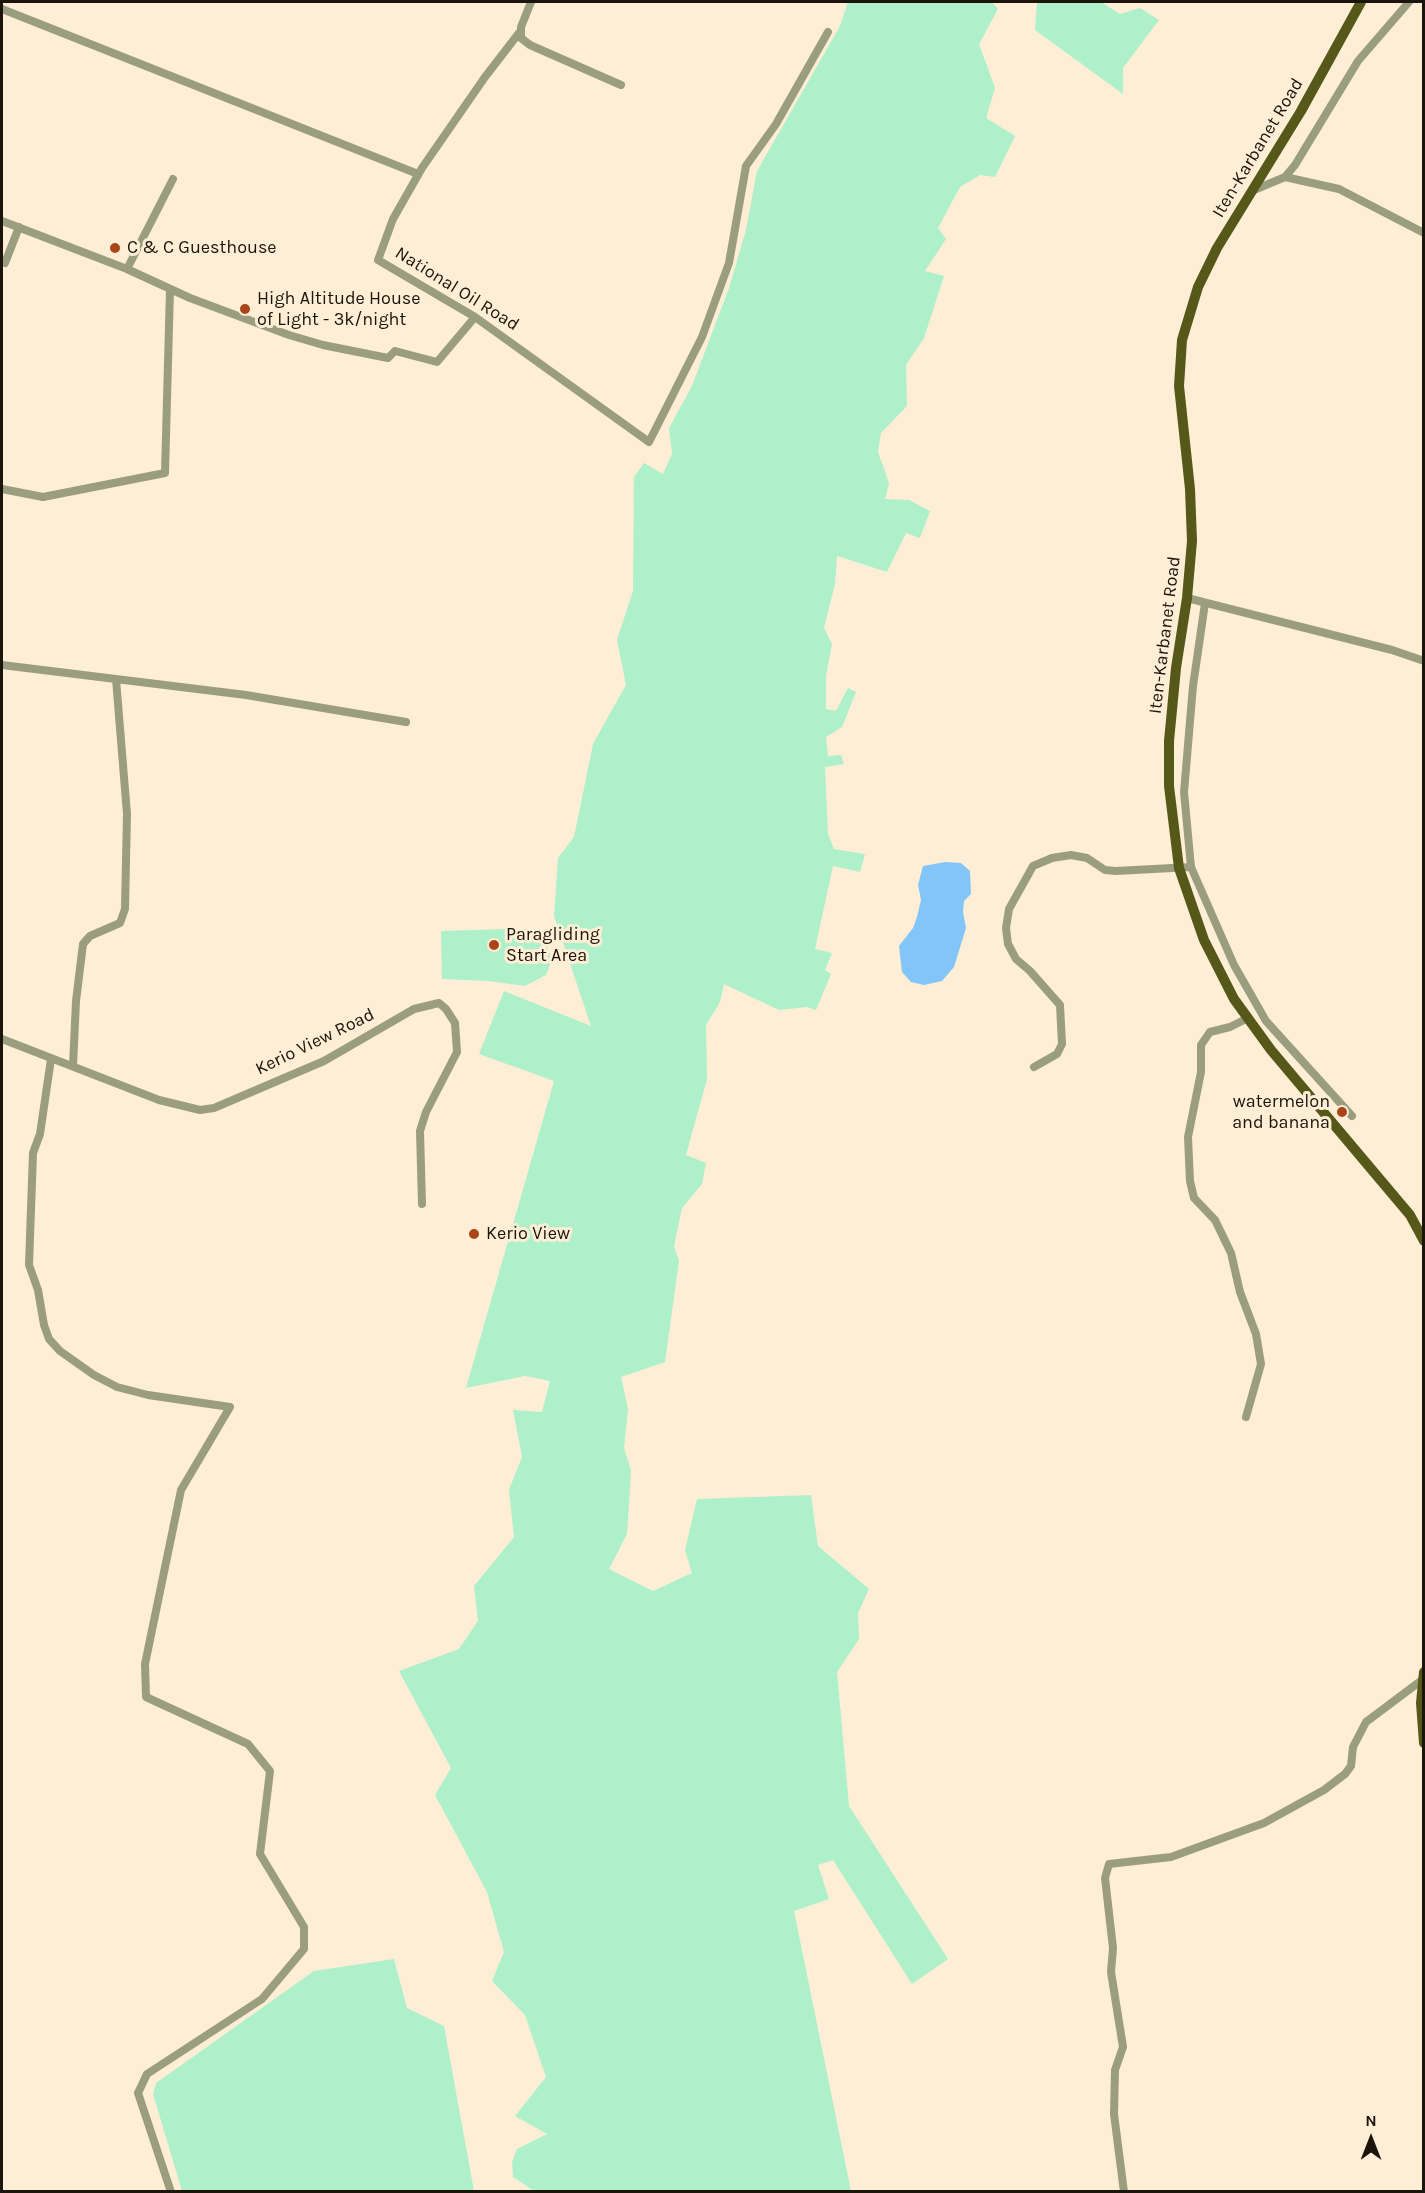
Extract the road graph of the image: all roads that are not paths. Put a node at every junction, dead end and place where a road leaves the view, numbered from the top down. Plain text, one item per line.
1 (531, 2) edge
2 (1361, 2) edge
3 (1409, 2) edge
4 (2, 9) edge
5 (828, 32) dead end
6 (519, 33) junction
7 (621, 85) dead end
8 (418, 174) junction
9 (1285, 177) junction
10 (173, 179) dead end
11 (1254, 190) junction
12 (2, 221) edge
13 (19, 227) junction
14 (1424, 233) edge
15 (5, 263) dead end
16 (127, 269) junction
17 (170, 289) junction
18 (475, 317) junction
19 (2, 489) edge
20 (1187, 598) junction
21 (1205, 603) junction
22 (1424, 661) edge
23 (2, 665) edge
24 (116, 679) junction
25 (406, 722) dead end
26 (1191, 867) junction
27 (1179, 868) junction
28 (1248, 1018) junction
29 (2, 1039) edge
30 (51, 1059) junction
31 (73, 1066) junction
32 (1034, 1067) dead end
33 (1352, 1116) dead end
34 (422, 1204) dead end
35 (1424, 1240) edge
36 (1246, 1417) dead end
37 (1423, 1676) edge
38 (1424, 1743) edge
39 (171, 2192) edge
40 (1124, 2192) edge

1 - 6 street, National Oil Road
2 - 11 main road, Iten-Karbanet Road
3 - 9 street
4 - 8 street
5 - 18 street, National Oil Road
6 - 7 street
6 - 8 street, National Oil Road
8 - 18 street, National Oil Road
9 - 11 street
9 - 14 street
10 - 16 street
11 - 20 main road, Iten-Karbanet Road
12 - 13 street
13 - 15 street
13 - 16 street
16 - 17 street
17 - 18 street
17 - 19 street
20 - 21 street
20 - 27 main road, Iten-Karbanet Road
21 - 22 street
21 - 26 street
23 - 24 street
24 - 25 street
24 - 31 street
26 - 27 street
26 - 33 street
27 - 28 main road, Iten-Karbanet Road
27 - 32 street
28 - 35 main road, Iten-Karbanet Road
28 - 36 street
29 - 30 street, Kerio View Road
30 - 31 street, Kerio View Road
30 - 39 street
31 - 34 street, Kerio View Road
37 - 38 main road
37 - 40 street

